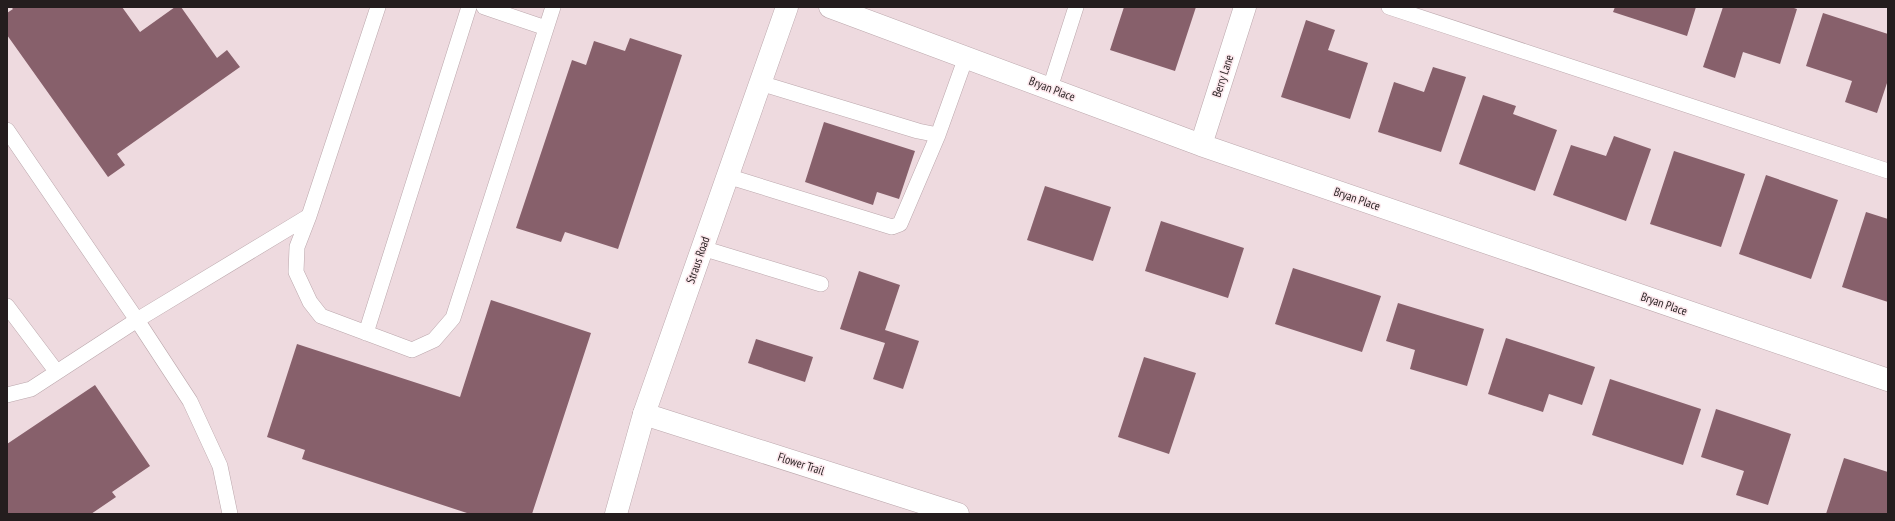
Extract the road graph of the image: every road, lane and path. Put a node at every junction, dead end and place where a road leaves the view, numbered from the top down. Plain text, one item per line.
1 (378, 7) edge
2 (469, 7) edge
3 (484, 7) edge
4 (553, 7) edge
5 (785, 7) edge
6 (830, 7) edge
7 (1076, 7) edge
8 (1245, 7) edge
9 (1389, 7) edge
10 (546, 28) junction
11 (966, 57) junction
12 (760, 83) junction
13 (1050, 88) junction
14 (7, 130) edge
15 (938, 136) junction
16 (1200, 145) junction
17 (1888, 171) edge
18 (727, 176) junction
19 (309, 216) junction
20 (702, 248) junction
21 (821, 284) dead end
22 (7, 306) edge
23 (137, 320) junction
24 (366, 333) junction
25 (56, 371) junction
26 (1888, 380) edge
27 (7, 395) edge
28 (644, 414) junction
29 (230, 514) edge
30 (616, 514) edge
31 (958, 514) edge

1 - 19 lane
2 - 24 lane
3 - 10 lane
4 - 10 lane
5 - 12 street, Straus Road
6 - 11 street, Bryan Place
7 - 13 lane
8 - 16 street, Berry Lane
9 - 17 lane
10 - 24 lane
11 - 13 street, Bryan Place
11 - 15 lane
12 - 15 lane
12 - 18 street, Straus Road
13 - 16 street, Bryan Place
14 - 23 lane
15 - 18 lane
16 - 26 street, Bryan Place
18 - 20 street, Straus Road
19 - 23 lane
19 - 24 lane
20 - 21 lane
20 - 28 street, Straus Road
22 - 25 lane
23 - 25 lane
23 - 29 lane
25 - 27 lane
28 - 30 street, Straus Road
28 - 31 street, Flower Trail

